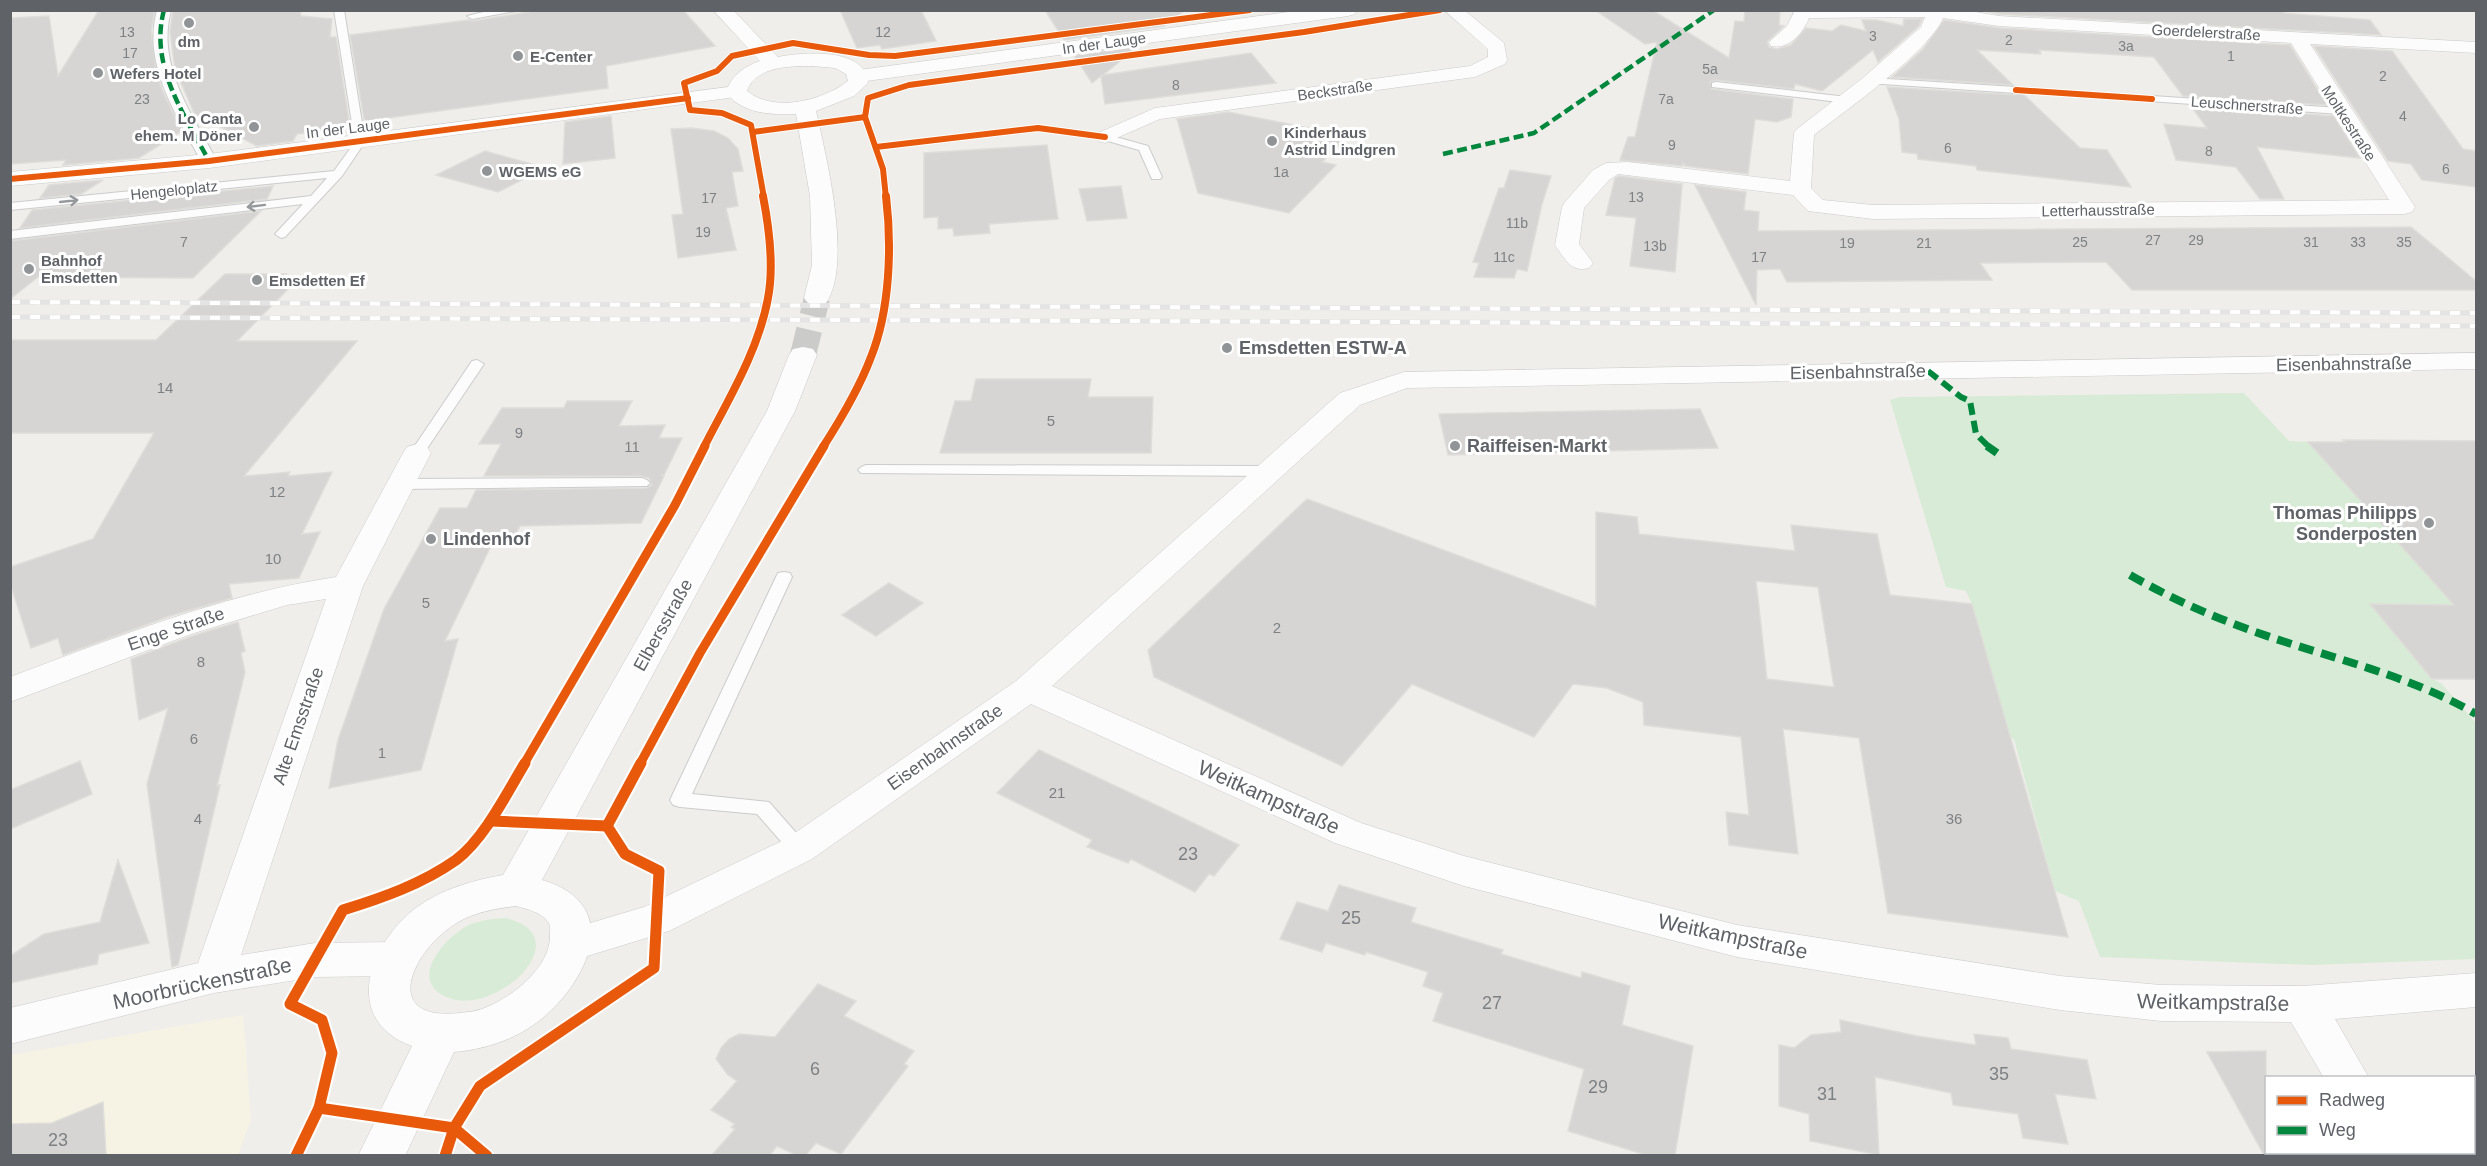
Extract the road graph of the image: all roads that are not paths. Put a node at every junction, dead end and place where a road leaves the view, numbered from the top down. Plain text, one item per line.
1 (164, 10) edge
2 (339, 10) edge
3 (517, 10) edge
4 (722, 10) edge
5 (1348, 10) edge
6 (1453, 10) edge
7 (1937, 11) edge
8 (1326, 12) edge
9 (472, 16) dead end
10 (2296, 37) junction
11 (1778, 42) dead end
12 (2476, 48) edge
13 (774, 64) junction
14 (859, 76) junction
15 (1871, 81) junction
16 (1716, 85) dead end
17 (2016, 90) dead end
18 (736, 92) junction
19 (2152, 99) dead end
20 (1847, 100) junction
21 (805, 106) junction
22 (2341, 111) junction
23 (1105, 137) joint
24 (360, 142) junction
25 (209, 161) junction
26 (338, 174) junction
27 (1155, 177) dead end
28 (10, 179) edge
29 (1800, 189) junction
30 (314, 199) junction
31 (10, 207) edge
32 (2404, 207) joint
33 (281, 234) dead end
34 (10, 235) edge
35 (1581, 262) dead end
36 (817, 298) tunnel mouth
37 (803, 355) tunnel mouth
38 (2476, 361) edge
39 (477, 364) dead end
40 (417, 453) joint
41 (866, 470) dead end
42 (1270, 471) junction
43 (642, 483) dead end
44 (403, 484) junction
45 (784, 577) dead end
46 (347, 586) junction
47 (1028, 689) junction
48 (10, 690) edge
49 (799, 849) junction
50 (516, 890) junction
51 (571, 945) junction
52 (395, 959) junction
53 (214, 976) junction
54 (2476, 990) edge
55 (2303, 1004) junction
56 (10, 1026) edge
57 (441, 1033) junction
58 (2347, 1076) edge
59 (381, 1155) edge

1 - 25 street
2 - 24 lane
3 - 9 lane
4 - 13 main road
5 - 8 main road, In der Lauge
6 - 23 street, Beckstraße
7 - 10 street, Goerdelerstraße
7 - 11 street
7 - 15 street
8 - 14 main road, In der Lauge
10 - 12 street, Goerdelerstraße
10 - 22 street, Moltkestraße
13 - 14 main road
13 - 18 main road
14 - 21 main road
15 - 17 lane
15 - 20 street
16 - 20 lane
18 - 21 main road
18 - 24 main road, In der Lauge
19 - 22 lane, Leuschnerstraße
20 - 29 street
21 - 36 main road
22 - 32 street, Moltkestraße
23 - 27 lane
24 - 25 main road, In der Lauge
24 - 26 lane
25 - 28 main road, In der Lauge
26 - 30 lane
31 -> 26 lane, Hengeloplatz
29 - 32 street, Letterhausstraße
29 - 35 street
30 - 33 lane
30 -> 34 lane, Hengeloplatz
37 - 50 main road, Elbersstraße
38 - 42 street, Eisenbahnstraße
39 - 40 lane
40 - 44 street, Alte Emsstraße
41 - 42 lane
42 - 47 street, Eisenbahnstraße
43 - 44 lane
44 - 46 street, Alte Emsstraße
45 - 49 lane
46 - 48 street, Enge Straße
46 - 53 street, Alte Emsstraße
47 - 49 street, Eisenbahnstraße
47 - 55 street, Weitkampstraße
49 - 51 street, Eisenbahnstraße
50 - 51 main road
50 - 52 main road
51 - 57 main road
52 - 53 street, Moorbrückenstraße
52 - 57 main road
53 - 56 street, Moorbrückenstraße
54 - 55 street, Weitkampstraße
55 - 58 street
57 - 59 main road

